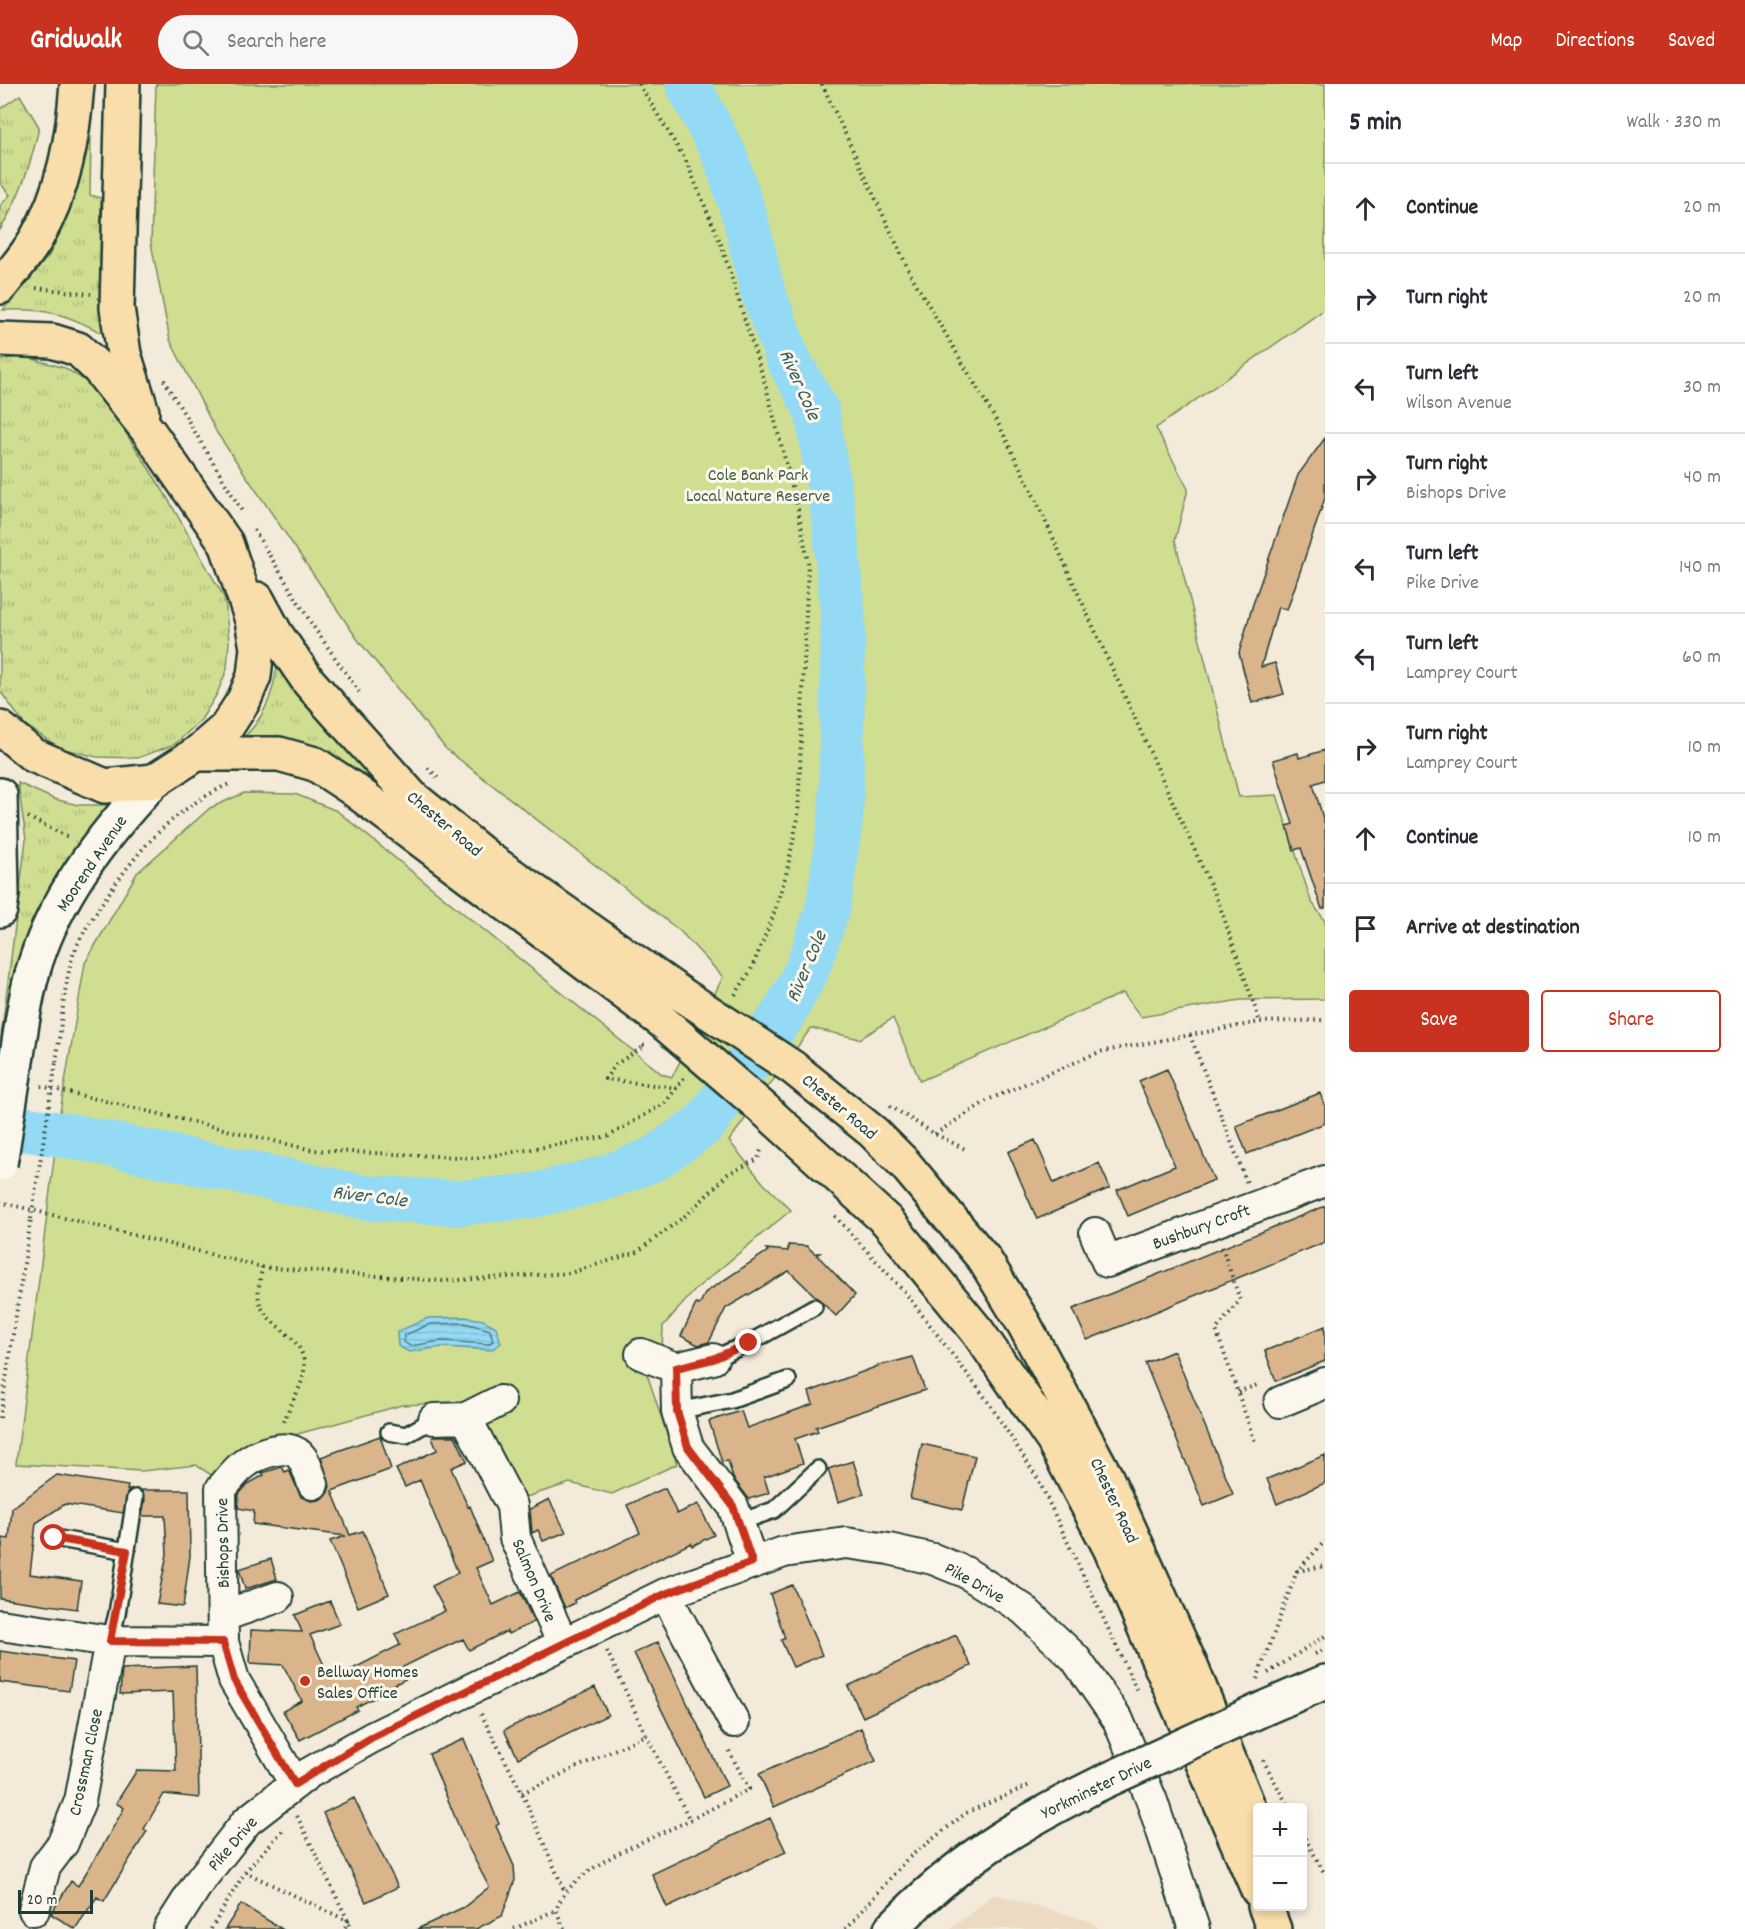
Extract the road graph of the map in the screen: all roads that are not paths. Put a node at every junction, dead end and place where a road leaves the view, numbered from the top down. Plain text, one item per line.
1 (77, 84) edge
2 (123, 84) edge
3 (2, 284) edge
4 (0, 339) edge
5 (148, 432) junction
6 (226, 543) junction
7 (0, 729) edge
8 (196, 754) junction
9 (154, 782) junction
10 (1, 799) edge
11 (0, 910) edge
12 (0, 1164) edge
13 (1325, 1181) edge
14 (1095, 1233) dead end
15 (814, 1307) dead end
16 (641, 1354) dead end
17 (713, 1359) joint
18 (676, 1368) junction
19 (788, 1380) dead end
20 (1325, 1383) edge
21 (500, 1401) dead end
22 (1280, 1402) dead end
23 (677, 1411) junction
24 (466, 1418) junction
25 (434, 1419) joint
26 (389, 1432) dead end
27 (818, 1469) dead end
28 (314, 1484) dead end
29 (135, 1498) dead end
30 (740, 1522) junction
31 (54, 1538) dead end
32 (127, 1551) junction
33 (752, 1562) junction
34 (665, 1594) junction
35 (278, 1597) dead end
36 (0, 1625) edge
37 (223, 1629) junction
38 (110, 1641) junction
39 (563, 1644) junction
40 (1315, 1670) edge
41 (734, 1722) road end
42 (295, 1784) junction
43 (1253, 1820) edge
44 (1253, 1881) edge
45 (34, 1910) dead end
46 (1267, 1911) edge
47 (1291, 1911) edge
48 (170, 1929) edge
49 (891, 1929) edge
50 (1194, 1929) edge
51 (1274, 1929) edge
52 (1298, 1929) edge

1 - 3 highway
2 - 5 highway
4 - 5 highway
5 - 6 highway
6 - 8 highway
6 - 43 highway, Chester Road, bridge
7 - 9 highway
8 - 9 highway
8 - 44 highway, Chester Road, bridge
9 - 12 street, Moorend Avenue, bridge
10 - 11 street
13 - 14 street, Bushbury Croft
15 - 17 lane
16 - 18 street
17 - 18 street
18 - 23 street
19 - 23 lane
20 - 22 street
21 - 24 street
23 - 30 street
24 - 25 street
24 - 39 street, Salmon Drive
25 - 26 lane
27 - 30 lane
28 - 37 street, Bishops Drive
29 - 32 lane
30 - 33 street
31 - 32 lane
32 - 38 lane
33 - 34 street, Pike Drive
33 - 50 street, Pike Drive
34 - 39 street, Pike Drive
34 - 41 street
35 - 37 street, Bishops Drive
36 - 38 street
37 - 38 street
37 - 42 street, Bishops Drive
38 - 45 street, Crossman Close
39 - 42 street, Pike Drive
40 - 49 street, Yorkminster Drive, bridge
42 - 48 street, Pike Drive
46 - 51 highway
47 - 52 highway

